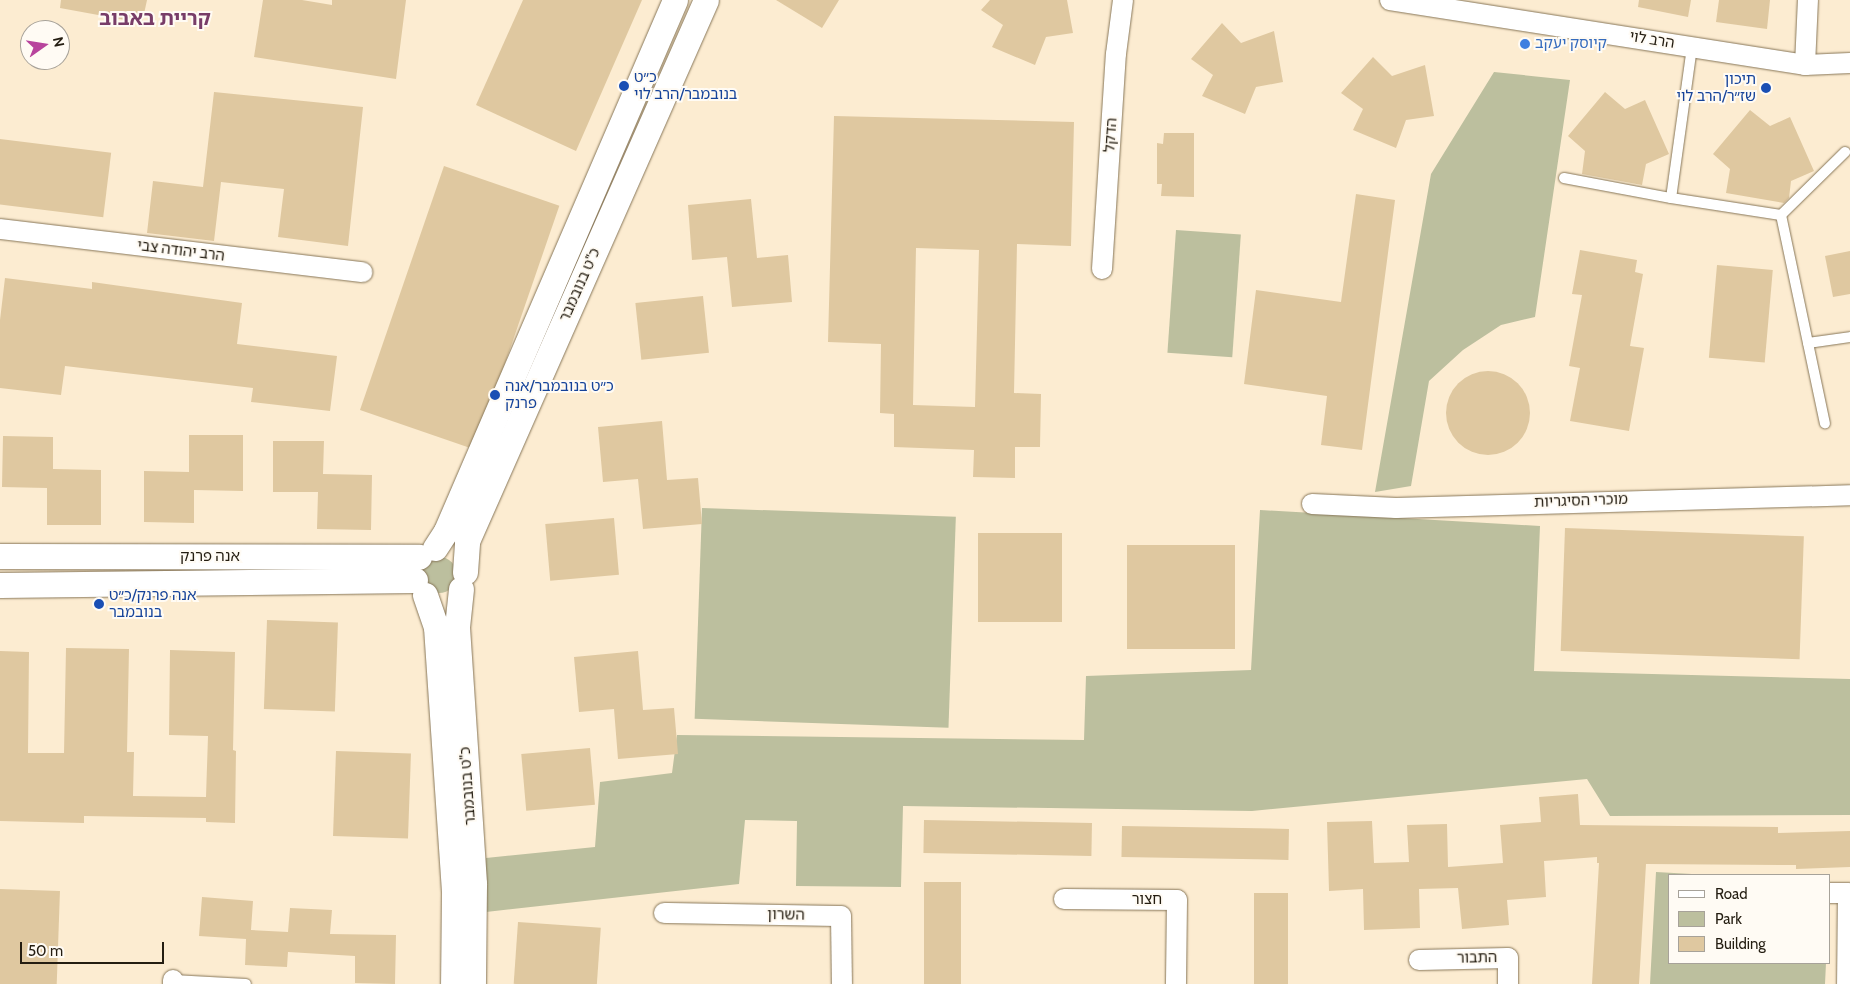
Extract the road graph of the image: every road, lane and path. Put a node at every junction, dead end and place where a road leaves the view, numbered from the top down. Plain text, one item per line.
1 (675, 0) edge
2 (706, 0) edge
3 (1123, 0) edge
4 (1390, 0) edge
5 (1808, 0) edge
6 (1692, 47) junction
7 (1850, 63) edge
8 (1815, 65) junction
9 (1850, 71) edge
10 (1845, 152) dead end
11 (1564, 178) dead end
12 (1671, 198) junction
13 (1781, 215) junction
14 (0, 229) edge
15 (1102, 270) dead end
16 (362, 272) dead end
17 (1850, 337) edge
18 (1808, 343) junction
19 (1825, 423) dead end
20 (1850, 495) edge
21 (1312, 504) dead end
22 (0, 556) edge
23 (424, 570) junction
24 (463, 580) junction
25 (0, 585) edge
26 (1842, 893) edge
27 (1064, 899) dead end
28 (664, 913) dead end
29 (1419, 960) dead end
30 (173, 982) edge
31 (246, 984) edge
32 (453, 984) edge
33 (473, 984) edge
34 (842, 984) edge
35 (1176, 984) edge
36 (1508, 984) edge
37 (1847, 984) edge

1 - 23 street, כ"ט בנובמבר
2 - 24 street, כ"ט בנובמבר
3 - 15 street, הדקל
4 - 6 street, הרב לוי
5 - 8 street
6 - 8 street, הרב לוי
6 - 12 lane
7 - 8 street, הרב לוי
8 - 9 street, הרב לוי
10 - 13 lane
11 - 12 lane
12 - 13 lane
13 - 18 lane
14 - 16 street, הרב יהודה צבי
17 - 18 lane
18 - 19 lane
20 - 21 street, מוכרי הסיגריות
22 - 23 street, אנה פרנק
23 - 24 street
23 - 24 street
23 - 25 street, אנה פרנק
23 - 32 street, כ"ט בנובמבר
24 - 33 street, כ"ט בנובמבר
26 - 37 street
27 - 35 street, חצור
28 - 34 street, השרון
29 - 36 street, התבור
30 - 31 lane

